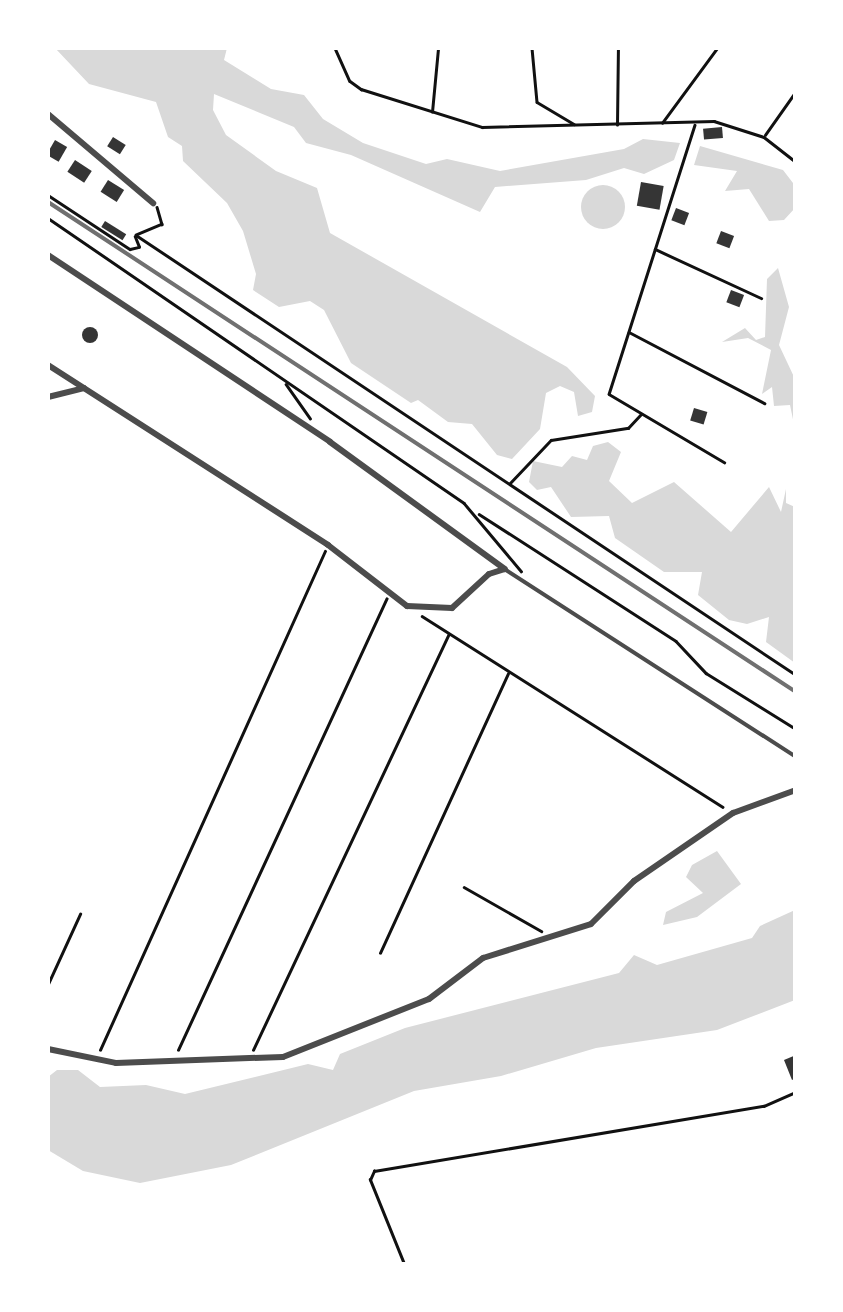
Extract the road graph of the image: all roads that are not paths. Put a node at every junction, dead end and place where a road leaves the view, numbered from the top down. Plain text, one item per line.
1 (48, 114) edge
2 (153, 203) road end
3 (48, 255) edge
4 (48, 365) edge
5 (84, 388) junction
6 (48, 396) edge
7 (505, 569) junction
8 (796, 757) edge
9 (796, 790) edge
10 (48, 1049) edge

1 - 2 street
3 - 7 street
4 - 5 street
5 - 6 street
5 - 7 street
7 - 8 lane
9 - 10 street

